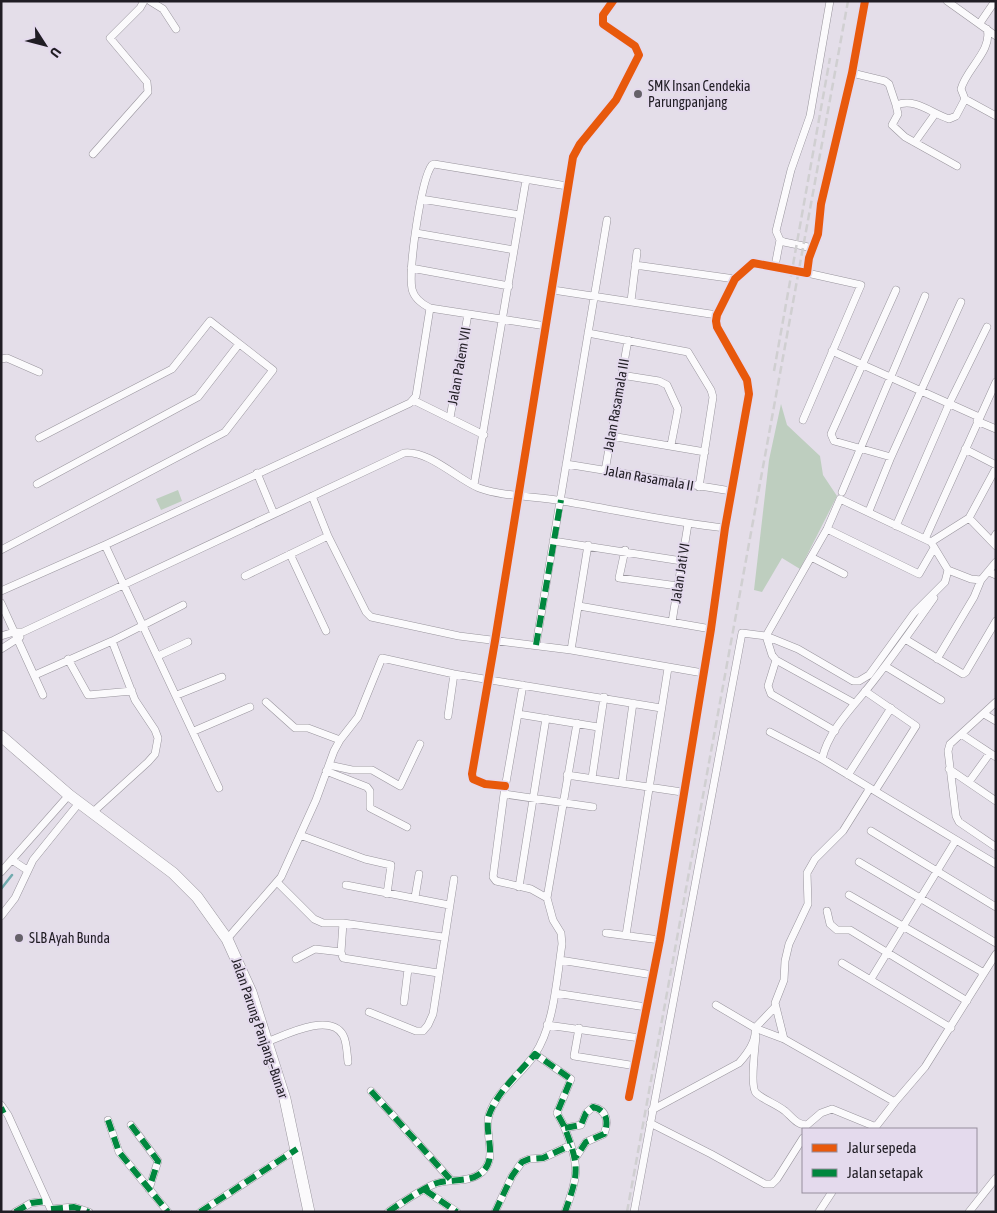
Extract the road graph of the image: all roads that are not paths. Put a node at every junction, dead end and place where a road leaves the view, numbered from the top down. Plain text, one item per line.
1 (144, 1) edge
2 (150, 1) edge
3 (614, 1) edge
4 (830, 1) edge
5 (865, 1) edge
6 (947, 1) edge
7 (995, 1) edge
8 (980, 23) junction
9 (176, 29) dead end
10 (987, 29) junction
11 (996, 36) edge
12 (852, 73) junction
13 (965, 99) junction
14 (896, 105) junction
15 (935, 114) junction
16 (996, 116) edge
17 (915, 142) junction
18 (93, 154) dead end
19 (958, 166) dead end
20 (526, 180) junction
21 (567, 186) junction
22 (421, 199) junction
23 (520, 215) junction
24 (607, 220) dead end
25 (416, 233) junction
26 (780, 240) junction
27 (813, 248) junction
28 (514, 250) junction
29 (637, 252) dead end
30 (775, 263) junction
31 (635, 265) junction
32 (411, 268) junction
33 (807, 271) junction
34 (734, 279) junction
35 (508, 286) junction
36 (553, 290) junction
37 (896, 290) dead end
38 (595, 295) junction
39 (925, 296) dead end
40 (631, 302) junction
41 (961, 302) dead end
42 (430, 308) junction
43 (468, 314) junction
44 (717, 315) junction
45 (502, 318) junction
46 (546, 326) junction
47 (987, 327) dead end
48 (588, 333) junction
49 (628, 340) junction
50 (239, 344) junction
51 (832, 351) junction
52 (1, 359) edge
53 (862, 363) junction
54 (38, 372) dead end
55 (621, 375) junction
56 (889, 377) junction
57 (996, 382) edge
58 (994, 391) edge
59 (919, 392) junction
60 (413, 400) junction
61 (949, 404) junction
62 (450, 418) junction
63 (978, 419) junction
64 (803, 420) dead end
65 (996, 429) edge
66 (484, 435) junction
67 (611, 436) junction
68 (40, 438) dead end
69 (671, 445) junction
70 (860, 449) junction
71 (965, 449) junction
72 (705, 452) junction
73 (891, 457) junction
74 (566, 464) junction
75 (996, 467) edge
76 (605, 471) junction
77 (257, 473) junction
78 (37, 484) dead end
79 (474, 485) junction
80 (699, 487) junction
81 (731, 491) junction
82 (842, 492) dead end
83 (519, 495) junction
84 (312, 496) junction
85 (561, 500) junction
86 (869, 511) junction
87 (274, 514) junction
88 (970, 518) junction
89 (688, 524) junction
90 (896, 526) junction
91 (724, 528) junction
92 (827, 530) junction
93 (328, 536) junction
94 (553, 540) junction
95 (994, 540) edge
96 (930, 543) junction
97 (105, 545) junction
98 (588, 545) junction
99 (1, 550) edge
100 (625, 550) junction
101 (290, 554) junction
102 (811, 557) junction
103 (682, 561) junction
104 (996, 562) edge
105 (948, 570) junction
106 (992, 573) edge
107 (844, 574) dead end
108 (245, 576) dead end
109 (981, 580) junction
110 (945, 582) junction
111 (124, 584) junction
112 (678, 586) junction
113 (1, 590) edge
114 (1, 603) edge
115 (183, 605) dead end
116 (579, 606) junction
117 (996, 621) edge
118 (672, 622) junction
119 (143, 624) junction
120 (711, 629) junction
121 (326, 631) dead end
122 (14, 632) junction
123 (23, 632) junction
124 (1, 636) edge
125 (766, 636) junction
126 (905, 639) junction
127 (18, 640) junction
128 (112, 641) junction
129 (188, 642) dead end
130 (495, 642) junction
131 (536, 645) junction
132 (1, 649) edge
133 (572, 650) junction
134 (158, 656) junction
135 (937, 659) junction
136 (68, 660) junction
137 (776, 660) junction
138 (885, 666) junction
139 (668, 668) junction
140 (703, 673) junction
141 (454, 674) junction
142 (35, 675) junction
143 (222, 677) dead end
144 (488, 680) junction
145 (523, 684) junction
146 (132, 691) junction
147 (866, 692) junction
148 (43, 695) dead end
149 (177, 695) junction
150 (604, 697) junction
151 (941, 700) dead end
152 (266, 702) dead end
153 (996, 702) edge
154 (854, 703) junction
155 (633, 704) junction
156 (250, 707) dead end
157 (661, 708) junction
158 (891, 708) junction
159 (518, 714) junction
160 (984, 714) junction
161 (448, 716) dead end
162 (546, 718) junction
163 (996, 721) edge
164 (577, 723) junction
165 (598, 727) junction
166 (194, 731) junction
167 (835, 731) junction
168 (770, 732) dead end
169 (961, 734) junction
170 (1, 736) edge
171 (340, 740) junction
172 (420, 744) dead end
173 (993, 755) edge
174 (822, 759) junction
175 (328, 768) junction
176 (949, 769) junction
177 (567, 775) junction
178 (848, 775) junction
179 (592, 778) junction
180 (622, 782) junction
181 (969, 782) junction
182 (219, 788) dead end
183 (648, 788) junction
184 (504, 790) junction
185 (873, 790) junction
186 (682, 792) junction
187 (69, 795) junction
188 (533, 798) junction
189 (996, 801) edge
190 (79, 803) junction
191 (562, 804) junction
192 (593, 808) dead end
193 (92, 813) junction
194 (407, 827) dead end
195 (871, 830) dead end
196 (300, 835) junction
197 (956, 840) junction
198 (996, 848) edge
199 (12, 860) junction
200 (859, 862) dead end
201 (996, 864) edge
202 (27, 870) junction
203 (937, 870) junction
204 (1, 872) edge
205 (419, 874) dead end
206 (454, 879) dead end
207 (278, 883) junction
208 (346, 885) dead end
209 (518, 887) junction
210 (388, 894) junction
211 (849, 894) dead end
212 (415, 897) junction
213 (920, 897) junction
214 (547, 898) junction
215 (449, 905) junction
216 (996, 906) edge
217 (827, 911) dead end
218 (1, 916) edge
219 (344, 922) junction
220 (904, 925) junction
221 (606, 933) dead end
222 (626, 935) junction
223 (443, 937) junction
224 (227, 939) junction
225 (660, 940) junction
226 (996, 943) edge
227 (887, 951) junction
228 (341, 952) junction
229 (996, 954) edge
230 (296, 959) dead end
231 (560, 960) junction
232 (842, 962) dead end
233 (408, 969) junction
234 (438, 973) junction
235 (984, 973) junction
236 (653, 975) junction
237 (871, 979) junction
238 (555, 993) junction
239 (967, 1001) junction
240 (404, 1002) dead end
241 (716, 1005) dead end
242 (646, 1007) junction
243 (775, 1007) junction
244 (369, 1012) dead end
245 (547, 1025) junction
246 (579, 1028) junction
247 (755, 1028) junction
248 (951, 1028) junction
249 (756, 1036) junction
250 (640, 1038) junction
251 (784, 1038) junction
252 (267, 1042) junction
253 (535, 1054) junction
254 (348, 1062) dead end
255 (636, 1066) junction
256 (371, 1091) dead end
257 (629, 1097) dead end
258 (895, 1102) junction
259 (2, 1109) edge
260 (652, 1110) junction
261 (108, 1120) dead end
262 (650, 1123) junction
263 (131, 1125) dead end
264 (807, 1127) edge
265 (565, 1128) junction
266 (875, 1128) edge
267 (802, 1140) edge
268 (572, 1145) junction
269 (297, 1149) junction
270 (576, 1157) junction
271 (996, 1178) edge
272 (450, 1179) junction
273 (149, 1189) junction
274 (424, 1190) junction
275 (831, 1193) edge
276 (47, 1201) junction
277 (51, 1211) edge
278 (15, 1212) edge
279 (89, 1212) edge
280 (168, 1212) edge
281 (200, 1212) edge
282 (309, 1212) edge
283 (388, 1212) edge
284 (457, 1212) edge
285 (495, 1212) edge
286 (565, 1212) edge
287 (634, 1212) edge
288 (819, 1212) edge
289 (969, 1212) edge

1 - 18 street
2 - 9 street
3 - 21 street
4 - 26 street
5 - 12 street
6 - 8 street
7 - 8 street
8 - 10 street
10 - 11 street
10 - 13 street
12 - 14 street
12 - 27 street
13 - 15 street
13 - 16 street
14 - 15 street
14 - 17 street
15 - 17 street
17 - 19 street
20 - 21 street
20 - 22 street
20 - 23 street
21 - 36 street
22 - 23 street
22 - 25 street
23 - 28 street
24 - 38 street
25 - 28 street
25 - 32 street
26 - 27 street
26 - 30 street
27 - 33 street
28 - 35 street
29 - 31 street
30 - 33 street
30 - 34 street
31 - 34 street
31 - 40 street
32 - 35 street
32 - 42 street
33 - 51 street
34 - 44 street
35 - 45 street
36 - 38 street
36 - 46 street
37 - 53 street
38 - 40 street
38 - 48 street
39 - 56 street
40 - 44 street
41 - 59 street
42 - 43 street
42 - 60 street
43 - 45 street
43 - 62 street, Jalan Palem VII
44 - 81 street
45 - 46 street
45 - 66 street
46 - 83 street
47 - 61 street
48 - 49 street
48 - 74 street
49 - 55 street, Jalan Rasamala III
49 - 72 street
50 - 68 street
50 - 78 street
50 - 99 street
51 - 53 street
51 - 64 street
52 - 54 street
53 - 56 street
53 - 70 street
55 - 67 street, Jalan Rasamala III
55 - 69 street
56 - 59 street
56 - 70 street
57 - 58 street
58 - 63 street
59 - 61 street
59 - 73 street
60 - 62 street
60 - 77 street
61 - 63 street
61 - 90 street
62 - 66 street
63 - 65 street
63 - 71 street
66 - 79 street
67 - 69 street
67 - 76 street, Jalan Rasamala III
69 - 72 street
70 - 73 street
70 - 82 street
71 - 75 street
71 - 96 street
72 - 80 street
73 - 86 street
74 - 76 street, Jalan Rasamala II
74 - 85 street
75 - 88 street
76 - 80 street, Jalan Rasamala II
77 - 87 street
77 - 97 street
79 - 83 street
79 - 84 street
80 - 81 street, Jalan Rasamala II
81 - 91 street
83 - 85 street
83 - 130 street
84 - 87 street
84 - 93 street
85 - 89 street
85 - 94 street
86 - 90 street
86 - 92 street
87 - 111 street
88 - 95 street
88 - 96 street
89 - 91 street
89 - 103 street, Jalan Jati VI
90 - 96 street
91 - 120 street
92 - 96 street
92 - 102 street
93 - 101 street
93 - 130 street
94 - 98 street
94 - 131 street
96 - 105 street
97 - 111 street
97 - 113 street
98 - 100 street
98 - 116 street
100 - 103 street
100 - 112 street
101 - 108 street
101 - 121 street
102 - 107 street
102 - 125 street
103 - 112 street, Jalan Jati VI
104 - 106 street
105 - 109 street
105 - 110 street
106 - 109 street
109 - 135 street
110 - 125 street
110 - 126 street
111 - 119 street
111 - 123 street
112 - 118 street, Jalan Jati VI
114 - 122 street
115 - 119 street
116 - 118 street
116 - 133 street
117 - 135 street
118 - 120 street
119 - 128 street
119 - 134 street
120 - 140 street
122 - 123 street
122 - 124 street
122 - 127 street
123 - 127 street
125 - 137 street
125 - 260 street
126 - 135 street
126 - 138 street
127 - 132 street
127 - 142 street
128 - 136 street
128 - 146 street
129 - 134 street
130 - 131 street
130 - 144 street
131 - 133 street
133 - 139 street
134 - 149 street
136 - 142 street
136 - 146 street
137 - 154 street
137 - 167 street
138 - 147 street
138 - 151 street
139 - 140 street
139 - 157 street
140 - 186 street
141 - 144 street
141 - 161 street
141 - 171 street
142 - 148 street
143 - 149 street
144 - 145 street
144 - 184 street
145 - 150 street
145 - 159 street
146 - 193 street
147 - 154 street
147 - 158 street
149 - 166 street
150 - 155 street
150 - 165 street
152 - 171 street
153 - 160 street
154 - 167 street
155 - 157 street
155 - 180 street
156 - 166 street
157 - 183 street
158 - 178 street
158 - 185 street
159 - 162 street
159 - 184 street
160 - 163 street
160 - 169 street
162 - 164 street
162 - 188 street
164 - 165 street
164 - 177 street
165 - 179 street
166 - 182 street
167 - 174 street
168 - 174 street
169 - 173 street
169 - 176 street
170 - 187 main road, Jalan Parung Panjang–Bunar
171 - 175 street
172 - 175 street
173 - 181 street
174 - 178 street
175 - 194 street
175 - 196 street
176 - 181 street
176 - 198 street
177 - 179 street
177 - 191 street
178 - 185 street
179 - 180 street
180 - 183 street
181 - 189 street
183 - 186 street
183 - 222 street
184 - 188 street
184 - 209 street
185 - 197 street
185 - 243 street
186 - 225 street
187 - 190 main road, Jalan Parung Panjang–Bunar
187 - 199 street
188 - 191 street
188 - 209 street
190 - 193 main road, Jalan Parung Panjang–Bunar
190 - 202 street
191 - 192 street
191 - 214 street
193 - 224 main road, Jalan Parung Panjang–Bunar
195 - 203 street
196 - 207 street
196 - 210 street
197 - 201 street
197 - 203 street
199 - 202 street
199 - 204 street
200 - 213 street
202 - 218 street
203 - 213 street
203 - 216 street
205 - 212 street
206 - 215 street
207 - 219 street
207 - 224 street
208 - 210 street
209 - 214 street
210 - 212 street
211 - 220 street
212 - 215 street
213 - 220 street
213 - 226 street
214 - 231 street
215 - 223 street
217 - 227 street
219 - 223 street
219 - 228 street
220 - 227 street
220 - 235 street
221 - 222 street
222 - 225 street
223 - 234 street
224 - 252 main road, Jalan Parung Panjang–Bunar
225 - 236 street
227 - 237 street
227 - 239 street
228 - 230 street
228 - 233 street
229 - 235 street
231 - 236 street
231 - 238 street
232 - 237 street
233 - 234 street
233 - 240 street
234 - 244 street
235 - 239 street
236 - 242 street
237 - 248 street
238 - 242 street
238 - 245 street
239 - 248 street
241 - 247 street
242 - 250 street
243 - 247 street
243 - 251 street
245 - 246 street
245 - 253 street
246 - 250 street
246 - 255 street
247 - 249 street
247 - 251 street
248 - 258 street
249 - 260 street
249 - 264 street
250 - 255 street
251 - 258 street
252 - 254 street
252 - 269 main road, Jalan Parung Panjang–Bunar
253 - 265 street
253 - 272 street
255 - 257 street
256 - 272 street
258 - 266 street
259 - 276 street
260 - 262 street
261 - 273 street
262 - 267 street
262 - 287 street
263 - 273 street
264 - 266 street
265 - 268 street
265 - 270 street
268 - 270 street
268 - 285 street
269 - 281 street
269 - 282 main road, Jalan Parung Panjang–Bunar
270 - 286 street
271 - 289 street
272 - 274 street
273 - 280 street
274 - 283 street
274 - 284 street
275 - 288 street
276 - 277 street
276 - 278 street
277 - 279 street

